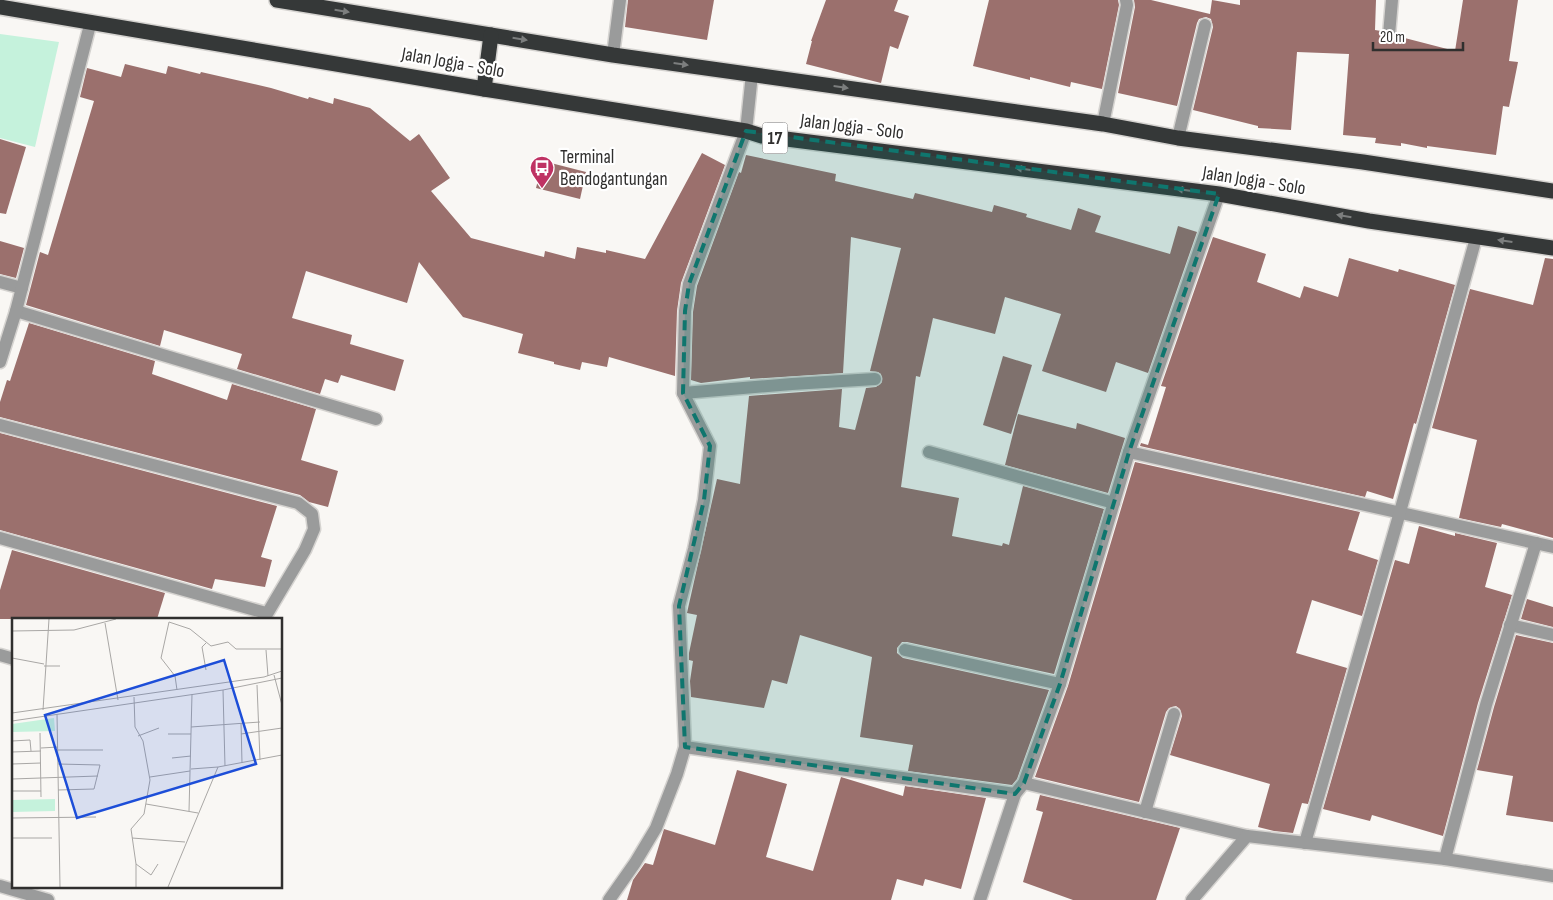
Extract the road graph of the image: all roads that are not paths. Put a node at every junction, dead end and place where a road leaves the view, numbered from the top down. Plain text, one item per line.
1 (277, 0) edge
2 (620, 0) edge
3 (1126, 0) edge
4 (1392, 0) edge
5 (0, 7) edge
6 (91, 21) junction
7 (1204, 25) dead end
8 (492, 35) junction
9 (1389, 36) dead end
10 (613, 54) junction
11 (752, 74) junction
12 (484, 89) junction
13 (1103, 124) junction
14 (746, 131) junction
15 (1178, 138) junction
16 (1553, 191) edge
17 (1219, 194) junction
18 (1476, 238) junction
19 (1553, 248) edge
20 (0, 282) edge
21 (22, 288) junction
22 (16, 311) junction
23 (0, 362) edge
24 (875, 379) dead end
25 (683, 393) junction
26 (376, 419) dead end
27 (0, 425) edge
28 (929, 452) dead end
29 (1129, 452) junction
30 (1114, 503) junction
31 (1400, 512) junction
32 (0, 538) edge
33 (1536, 543) junction
34 (1553, 547) edge
35 (265, 616) edge
36 (1510, 625) junction
37 (1553, 635) edge
38 (905, 650) dead end
39 (1060, 684) junction
40 (1174, 714) dead end
41 (685, 747) junction
42 (1024, 783) junction
43 (1015, 794) junction
44 (1145, 812) junction
45 (1247, 836) junction
46 (1304, 843) junction
47 (1445, 859) junction
48 (1553, 876) edge
49 (0, 886) edge
50 (48, 900) edge
51 (609, 900) edge
52 (980, 900) edge
53 (1192, 900) edge

1 -> 8 highway, Jalan Jogja - Solo
2 - 10 street
3 - 13 street
4 - 9 street
5 - 6 highway, Jalan Jogja - Solo / 17
6 - 12 highway, Jalan Jogja - Solo / 17
6 - 21 street
7 - 15 street
8 -> 10 highway, Jalan Jogja - Solo
8 - 12 highway
10 -> 11 highway, Jalan Jogja - Solo
11 -> 13 highway, Jalan Jogja - Solo
11 - 14 street
12 - 14 highway, Jalan Jogja - Solo / 17
13 - 15 highway, Jalan Jogja - Solo
17 -> 14 highway, Jalan Jogja - Solo / 17
14 - 25 street
15 - 16 highway, Jalan Jogja - Solo
18 -> 17 highway, Jalan Jogja - Solo / 17
17 - 29 street
19 -> 18 highway, Jalan Jogja - Solo / 17
18 - 31 street
20 - 21 street
21 - 22 street
22 - 23 street
22 - 26 street
24 - 25 street
25 - 41 street
27 - 35 street
28 - 30 street
29 - 30 street
29 - 31 street
30 - 39 street
31 - 33 street
31 - 46 street
32 - 35 street
33 - 34 street
33 - 36 street
36 - 37 street
36 - 47 street
38 - 39 street
39 - 42 street
40 - 44 street
41 - 43 street
41 - 51 street
42 - 43 street
42 - 44 street
43 - 52 street
44 - 45 street
45 - 46 street
45 - 53 street
46 - 47 street
47 - 48 street
49 - 50 street

